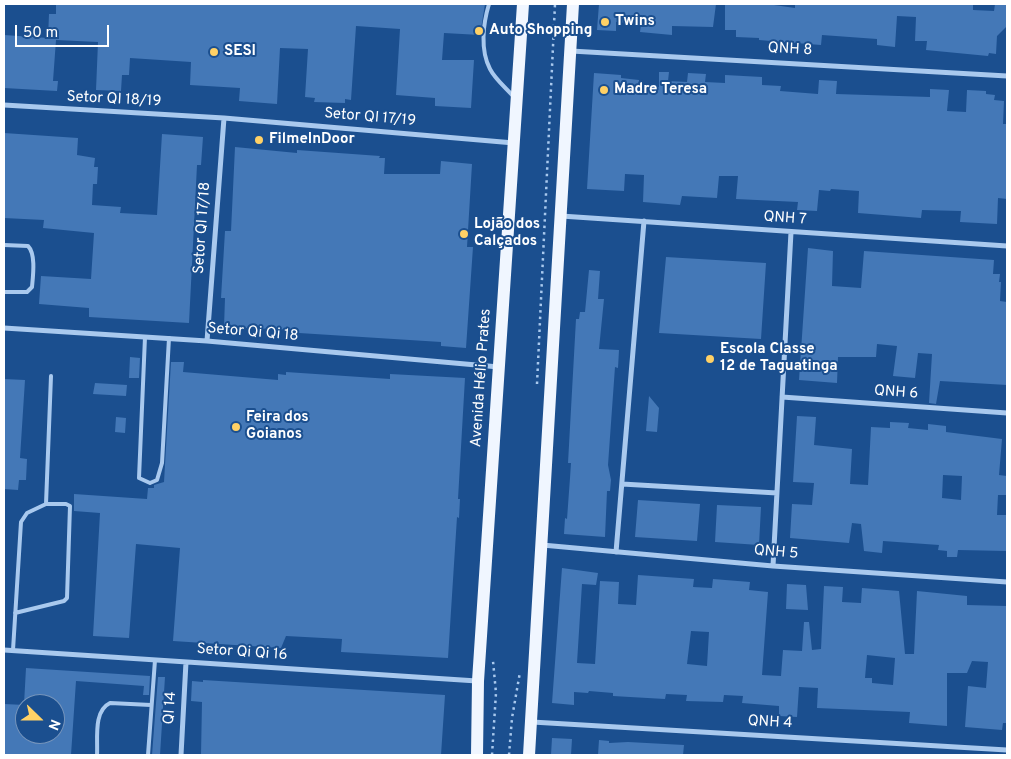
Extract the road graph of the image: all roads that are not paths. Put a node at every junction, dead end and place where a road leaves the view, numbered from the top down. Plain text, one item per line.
1 (489, 4) edge
2 (523, 4) edge
3 (573, 7) edge
4 (570, 51) junction
5 (1007, 76) edge
6 (516, 100) junction
7 (4, 105) edge
8 (224, 118) junction
9 (514, 143) junction
10 (561, 216) junction
11 (644, 221) junction
12 (791, 232) junction
13 (4, 245) edge
14 (1007, 246) edge
15 (4, 292) edge
16 (4, 328) edge
17 (145, 337) junction
18 (169, 338) junction
19 (207, 341) junction
20 (499, 367) junction
21 (51, 376) dead end
22 (782, 397) junction
23 (1007, 413) edge
24 (622, 484) junction
25 (777, 493) junction
26 (46, 504) junction
27 (542, 545) junction
28 (616, 552) junction
29 (773, 566) junction
30 (1007, 582) edge
31 (15, 613) junction
32 (4, 650) edge
33 (13, 650) junction
34 (155, 660) junction
35 (186, 662) junction
36 (478, 681) junction
37 (152, 705) junction
38 (531, 722) junction
39 (1007, 750) edge
40 (96, 755) edge
41 (148, 755) edge
42 (180, 755) edge
43 (477, 755) edge
44 (529, 755) edge

1 - 6 lane
2 - 6 main road, Avenida Hélio Prates
3 - 4 main road
4 - 5 street, QNH 8
4 - 10 main road
6 - 9 main road, Avenida Hélio Prates
7 - 8 street, Setor QI 18/19
8 - 9 street, Setor QI 17/19
8 - 19 street, Setor QI 17/18
9 - 20 main road, Avenida Hélio Prates
10 - 11 street, QNH 7
10 - 27 main road
11 - 12 street, QNH 7
11 - 24 street
12 - 14 street, QNH 7
12 - 22 street
13 - 15 lane
16 - 17 street, Setor Qi Qi 18
17 - 18 street, Setor Qi Qi 18
17 - 18 lane
18 - 19 street, Setor Qi Qi 18
19 - 20 street, Setor Qi Qi 18
20 - 36 main road, Avenida Hélio Prates
21 - 26 lane
22 - 23 street, QNH 6
22 - 25 street
24 - 25 street
24 - 28 street
25 - 29 street
26 - 31 lane
26 - 31 lane
27 - 28 street, QNH 5
27 - 38 main road
28 - 29 street, QNH 5
29 - 30 street, QNH 5
31 - 33 lane
32 - 33 street, Setor Qi Qi 16
33 - 34 street, Setor Qi Qi 16
34 - 35 street, Setor Qi Qi 16
34 - 37 lane
35 - 36 street, Setor Qi Qi 16
35 - 42 street, QI 14
36 - 43 main road, Avenida Hélio Prates
37 - 40 lane
37 - 41 lane
38 - 39 street, QNH 4
38 - 44 main road

